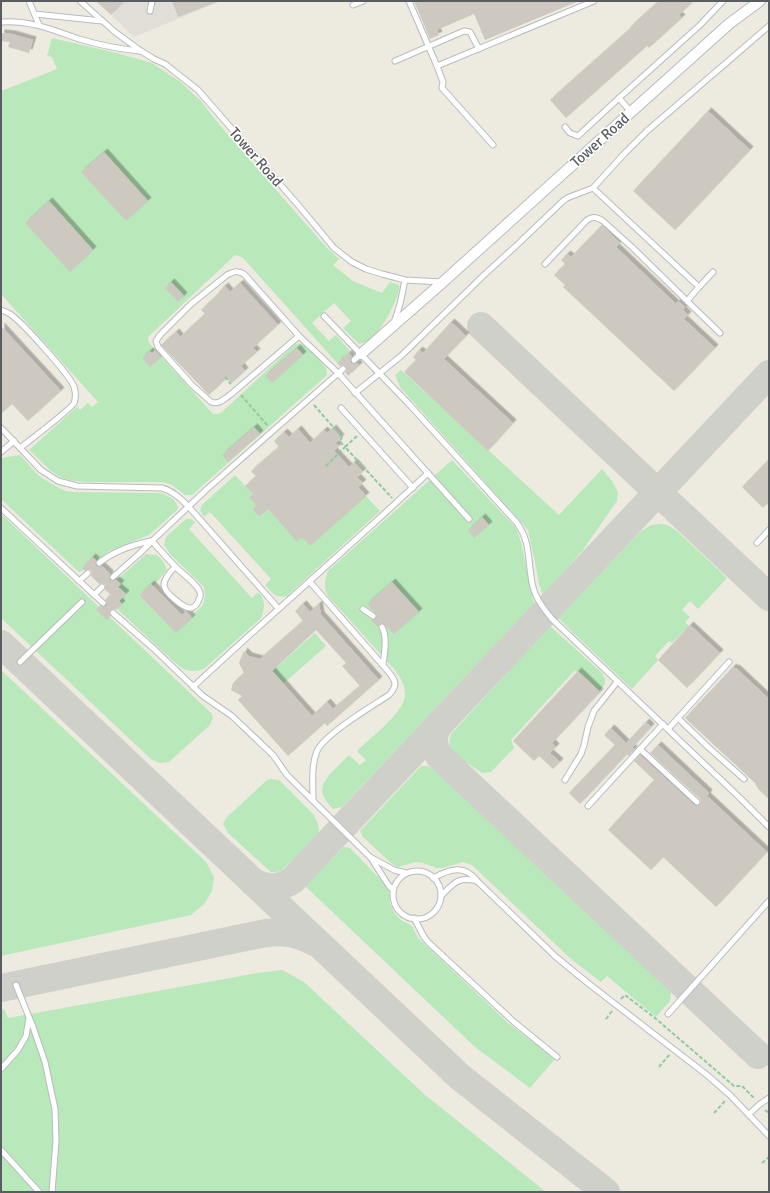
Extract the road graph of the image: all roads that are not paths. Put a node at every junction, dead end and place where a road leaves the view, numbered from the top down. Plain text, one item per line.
1 (28, 1) edge
2 (80, 1) edge
3 (152, 1) edge
4 (363, 1) edge
5 (408, 1) edge
6 (594, 1) edge
7 (723, 1) edge
8 (760, 1) edge
9 (353, 5) dead end
10 (150, 12) dead end
11 (35, 14) junction
12 (1, 22) edge
13 (103, 22) junction
14 (39, 25) junction
15 (769, 26) edge
16 (428, 46) junction
17 (479, 49) junction
18 (141, 51) junction
19 (395, 61) dead end
20 (437, 66) junction
21 (619, 98) junction
22 (631, 112) junction
23 (565, 128) dead end
24 (493, 146) dead end
25 (593, 188) junction
26 (546, 264) dead end
27 (713, 272) dead end
28 (405, 280) junction
29 (443, 282) junction
30 (699, 287) junction
31 (687, 301) junction
32 (1, 310) edge
33 (324, 316) dead end
34 (393, 326) junction
35 (720, 333) dead end
36 (299, 336) junction
37 (357, 357) junction
38 (343, 370) dead end
39 (338, 374) junction
40 (380, 374) junction
41 (356, 393) junction
42 (341, 408) dead end
43 (1, 428) edge
44 (14, 441) junction
45 (20, 448) junction
46 (1, 452) edge
47 (428, 473) junction
48 (413, 488) junction
49 (189, 507) junction
50 (1, 508) edge
51 (469, 519) dead end
52 (769, 530) edge
53 (152, 541) junction
54 (757, 543) dead end
55 (99, 563) dead end
56 (175, 566) junction
57 (88, 573) dead end
58 (113, 577) dead end
59 (79, 582) junction
60 (310, 582) junction
61 (102, 587) dead end
62 (94, 595) junction
63 (82, 602) dead end
64 (103, 603) dead end
65 (278, 608) junction
66 (363, 610) dead end
67 (114, 613) dead end
68 (372, 616) dead end
69 (382, 627) dead end
70 (20, 662) dead end
71 (729, 662) dead end
72 (383, 666) junction
73 (617, 682) junction
74 (193, 687) junction
75 (678, 718) junction
76 (663, 724) junction
77 (668, 729) junction
78 (640, 749) junction
79 (744, 779) dead end
80 (565, 780) dead end
81 (313, 800) junction
82 (697, 802) dead end
83 (588, 806) dead end
84 (769, 827) edge
85 (370, 857) junction
86 (406, 873) junction
87 (433, 878) junction
88 (477, 881) junction
89 (393, 890) junction
90 (441, 896) junction
91 (769, 901) edge
92 (414, 918) junction
93 (16, 985) dead end
94 (668, 1014) dead end
95 (29, 1017) junction
96 (557, 1057) dead end
97 (1, 1069) edge
98 (769, 1098) edge
99 (749, 1114) junction
100 (769, 1136) edge
101 (1, 1150) edge
102 (39, 1192) edge
103 (52, 1192) edge

1 - 11 lane
2 - 13 lane, Tower Road
3 - 10 lane
4 - 9 lane
5 - 16 lane
6 - 17 lane
7 - 21 lane
8 - 22 street, Tower Road
11 - 13 lane
11 - 14 lane
12 - 14 lane
13 - 18 lane, Tower Road
14 - 18 lane
15 - 25 lane
16 - 17 lane
16 - 19 lane
16 - 20 lane
17 - 20 lane
18 - 28 lane, Tower Road
20 - 24 lane
21 - 22 lane
21 - 23 lane
22 - 29 street, Tower Road
25 - 30 lane
25 - 40 lane
26 - 31 lane
27 - 30 lane
28 - 29 lane, Tower Road
28 - 34 lane
29 - 34 street, Tower Road
30 - 31 lane
31 - 35 lane
32 - 45 lane
33 - 37 lane
34 - 37 street, Tower Road
36 - 36 lane
36 - 39 lane
37 - 40 lane
38 - 39 lane
39 - 41 lane
39 - 49 lane
40 - 41 lane
40 - 73 lane
41 - 47 lane
42 - 48 lane
43 - 44 lane
44 - 45 lane
44 - 46 lane
45 - 49 lane
47 - 48 lane
47 - 51 lane
48 - 60 lane
49 - 53 lane
49 - 65 lane
50 - 59 lane
52 - 54 lane
53 - 55 lane
53 - 56 lane
53 - 58 lane
56 - 56 lane
57 - 59 lane
59 - 62 lane
60 - 65 lane
60 - 72 lane
61 - 62 lane
62 - 64 lane
63 - 70 lane
65 - 74 lane
66 - 68 lane
67 - 74 lane
69 - 72 lane
71 - 75 lane
72 - 81 lane
73 - 76 lane
73 - 80 lane
74 - 81 lane
75 - 77 lane
75 - 79 lane
76 - 77 lane
76 - 78 lane
77 - 84 lane
78 - 82 lane
78 - 83 lane
81 - 85 lane
85 - 86 lane
85 - 89 lane
86 - 87 lane
86 - 89 lane
87 - 88 lane
87 - 90 lane
88 - 90 lane
88 - 99 lane
89 - 92 lane
90 - 92 lane
91 - 94 lane
92 - 96 lane
93 - 95 lane
95 - 97 lane
95 - 103 lane
98 - 99 lane
99 - 100 lane
101 - 102 lane

